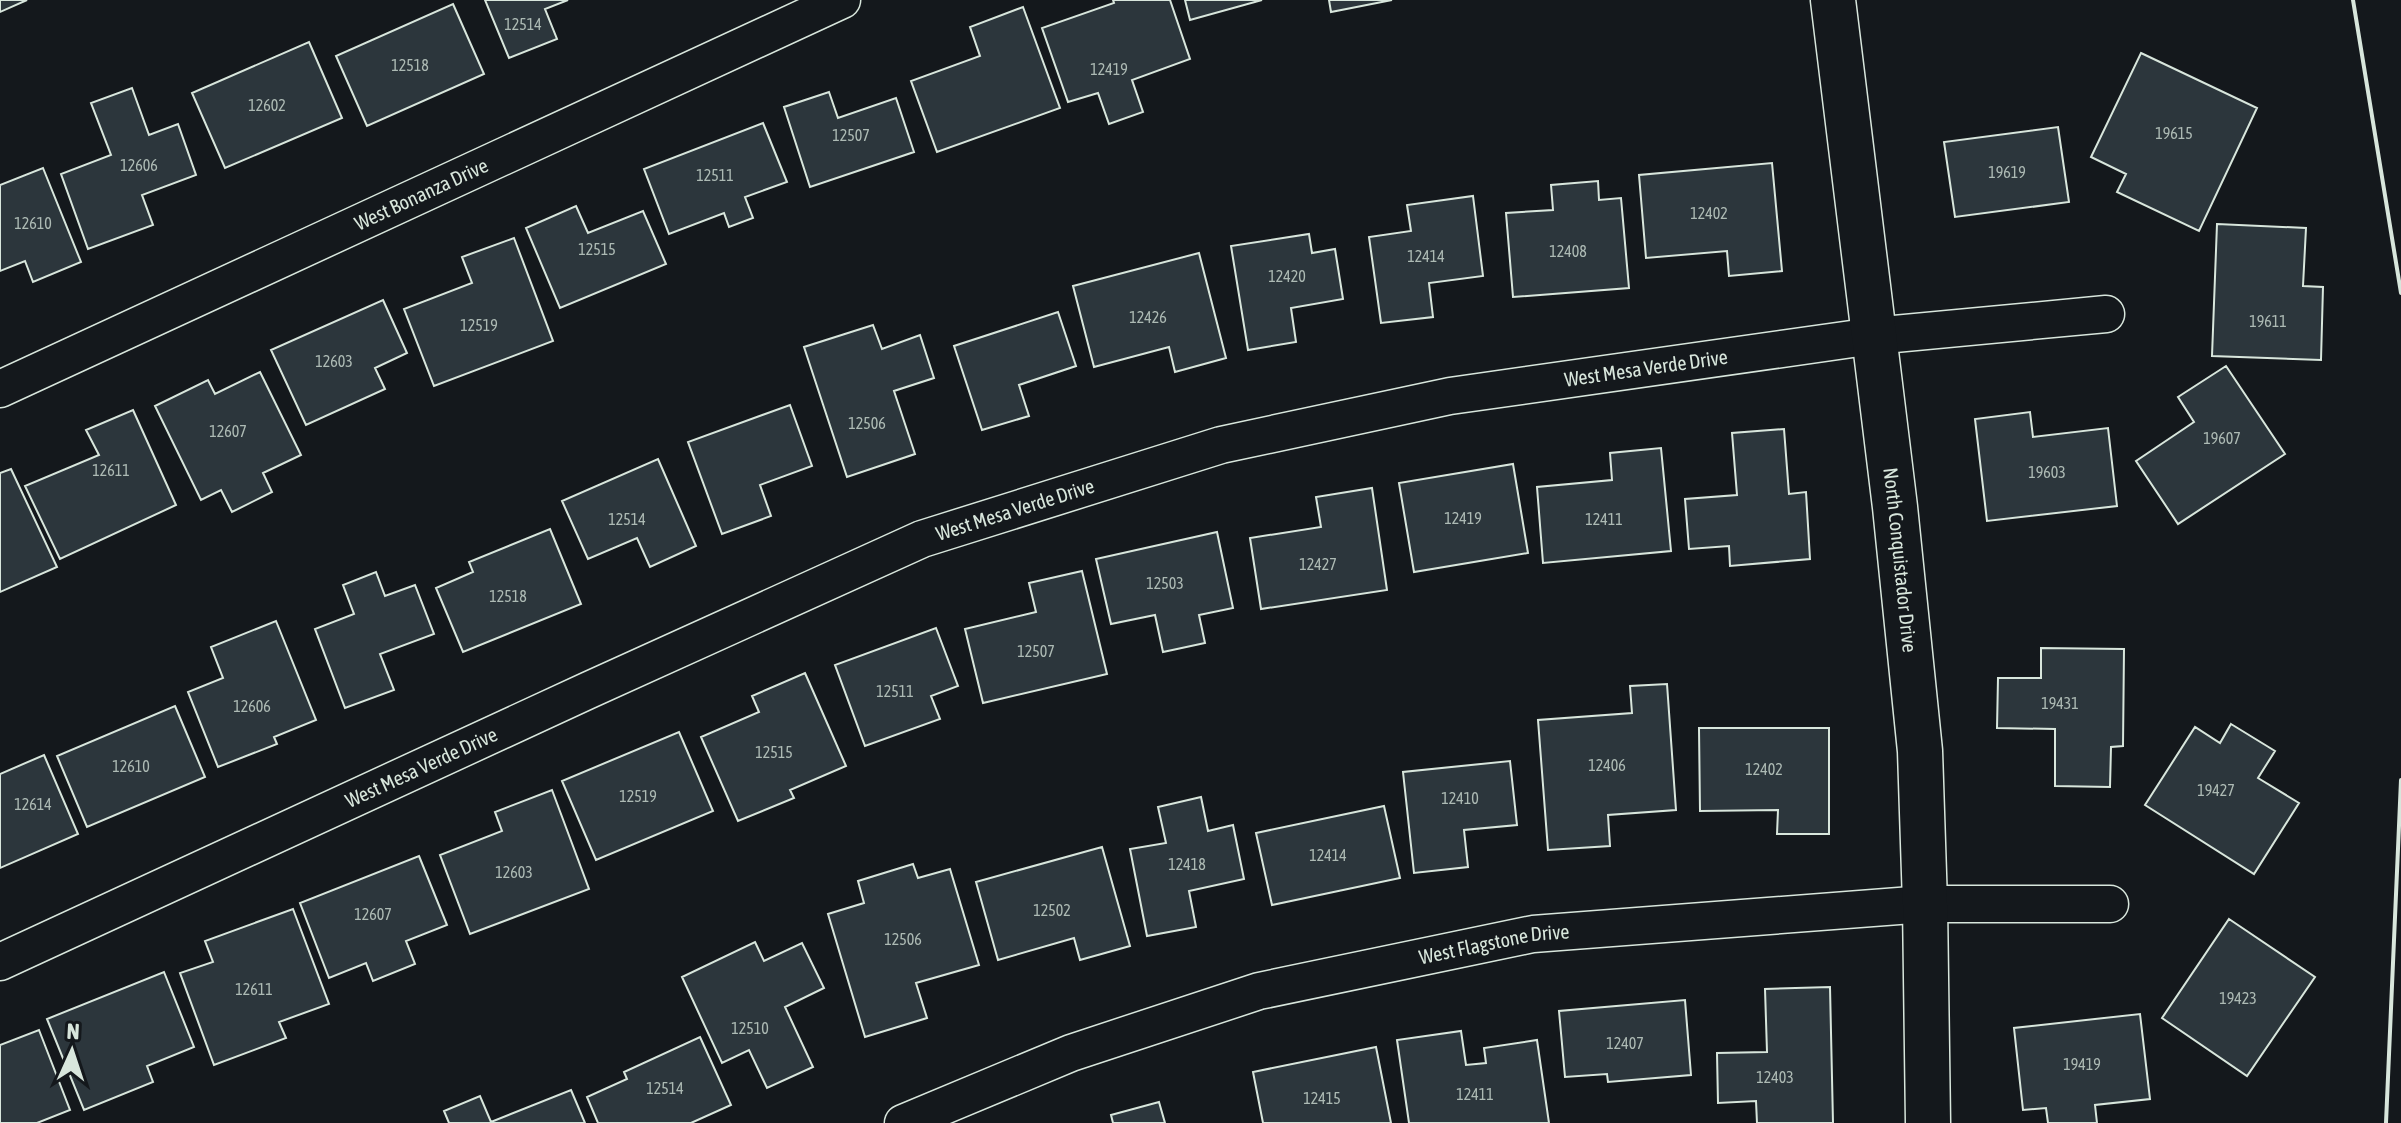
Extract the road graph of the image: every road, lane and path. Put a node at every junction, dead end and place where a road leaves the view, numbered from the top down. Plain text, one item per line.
1 (842, 0) edge
2 (1833, 0) edge
3 (2106, 314) dead end
4 (1873, 336) junction
5 (0, 389) edge
6 (1925, 904) junction
7 (2110, 904) dead end
8 (0, 962) edge
9 (903, 1123) edge
10 (1928, 1123) edge

1 - 5 street, West Bonanza Drive
2 - 4 street, North Conquistador Drive
3 - 4 street, West Mesa Verde Drive
4 - 6 street, North Conquistador Drive
4 - 8 street, West Mesa Verde Drive
6 - 7 street, West Flagstone Drive
6 - 9 street, West Flagstone Drive
6 - 10 street, North Conquistador Drive

